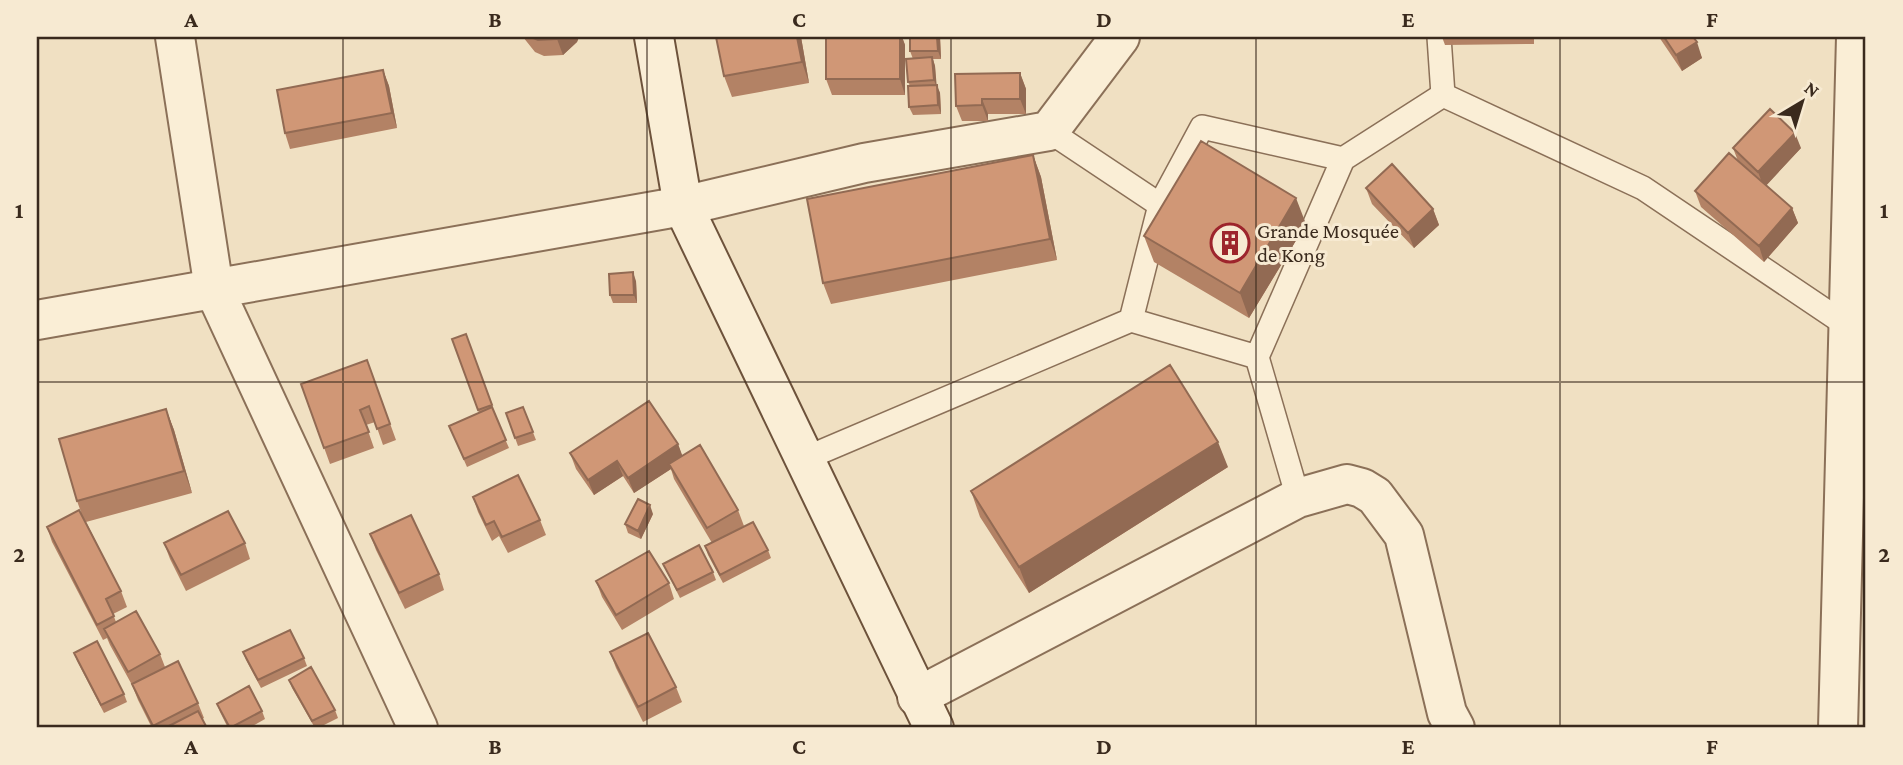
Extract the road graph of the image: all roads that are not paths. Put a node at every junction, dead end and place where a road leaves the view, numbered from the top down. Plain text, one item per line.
1 (175, 37) edge
2 (654, 37) edge
3 (1120, 37) edge
4 (1439, 37) edge
5 (1856, 37) edge
6 (1443, 95) junction
7 (1049, 131) junction
8 (1343, 159) junction
9 (1160, 205) junction
10 (683, 206) junction
11 (214, 289) junction
12 (37, 320) edge
13 (1131, 320) junction
14 (1849, 326) junction
15 (1257, 356) junction
16 (804, 459) junction
17 (1298, 498) junction
18 (926, 712) edge
19 (418, 728) edge
20 (1455, 728) edge
21 (1838, 728) edge

1 - 11 street
2 - 10 street
3 - 7 street
4 - 6 lane
5 - 14 street
6 - 8 lane
6 - 14 lane
7 - 9 lane
7 - 10 street
8 - 9 lane
8 - 15 lane
9 - 13 lane
10 - 11 street
10 - 16 street
11 - 12 street
11 - 19 street
13 - 15 lane
13 - 16 lane
14 - 21 street
15 - 17 lane
16 - 18 street
17 - 18 street
17 - 20 street

